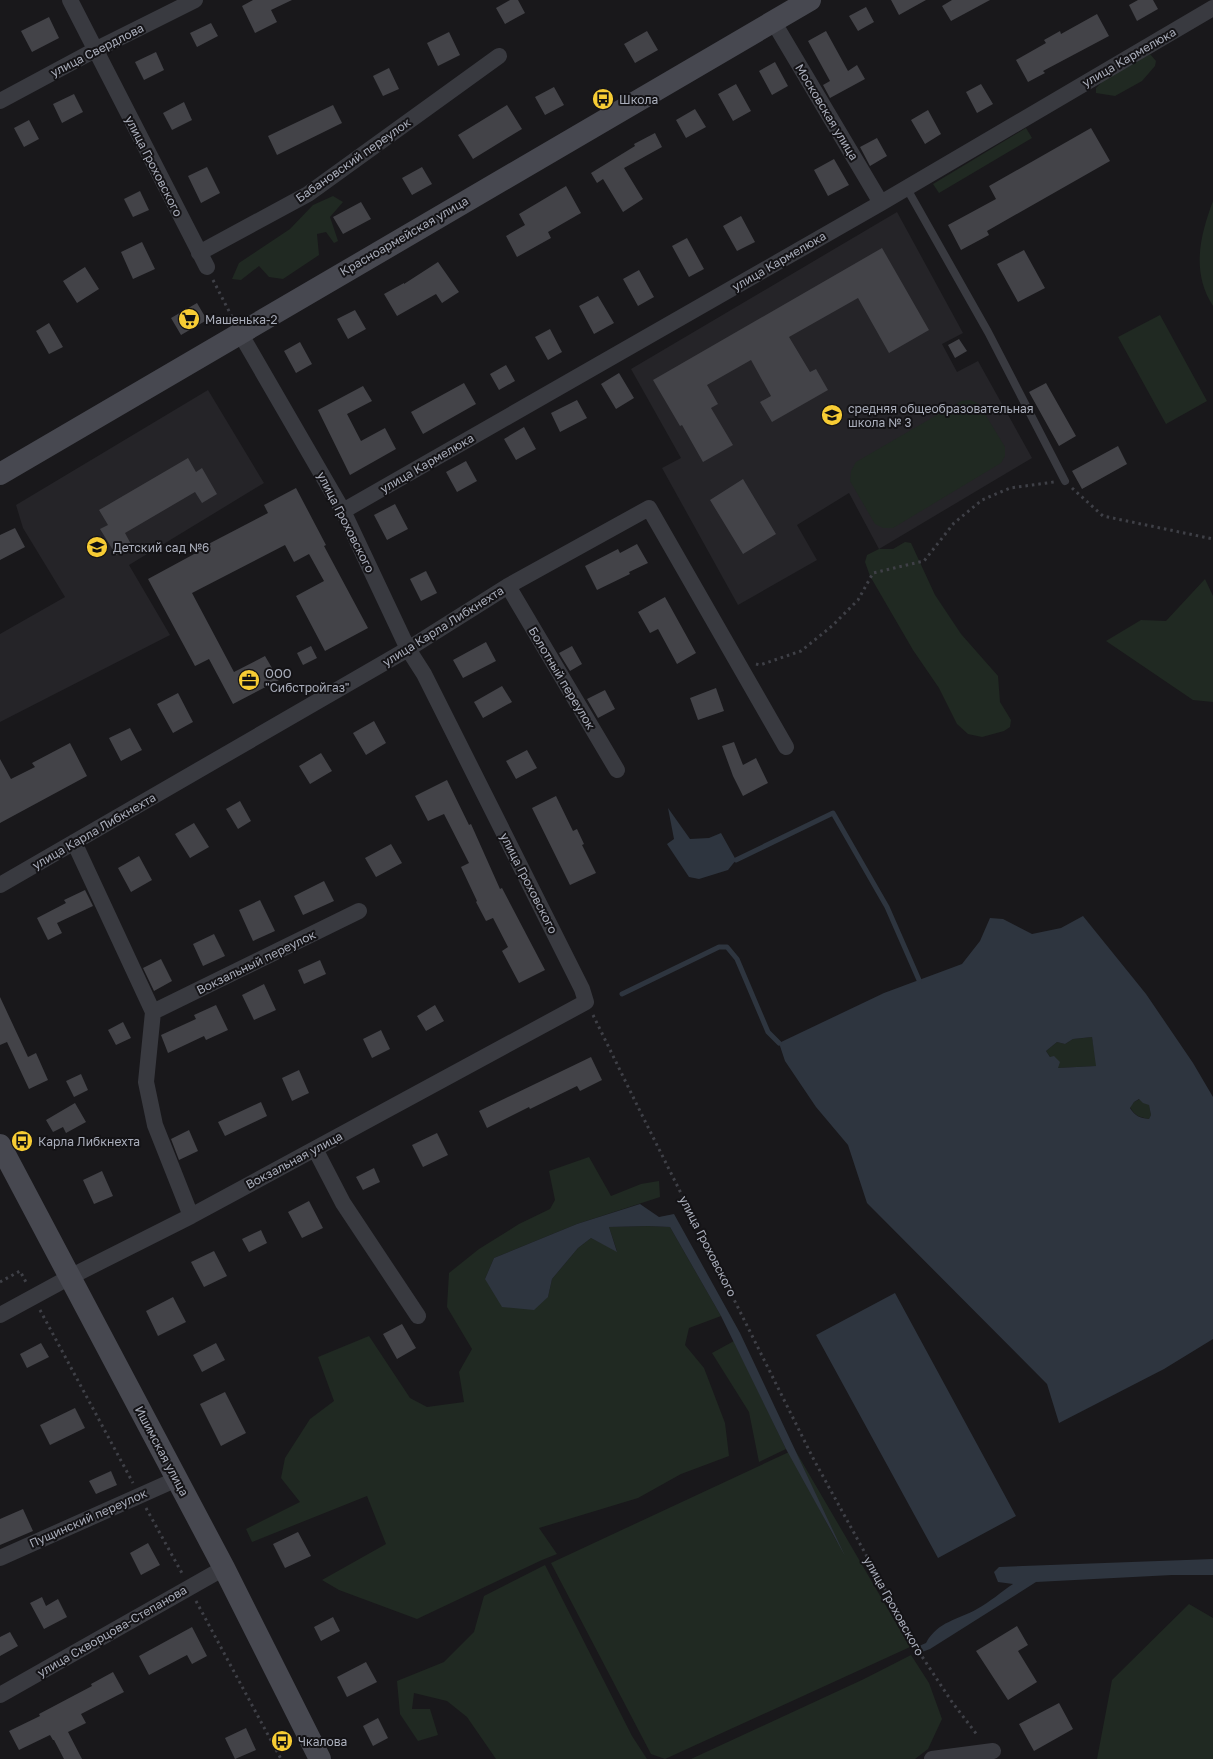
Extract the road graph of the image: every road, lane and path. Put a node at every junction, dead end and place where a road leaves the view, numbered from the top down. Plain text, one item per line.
1 (70, 0) edge
2 (194, 0) edge
3 (810, 0) edge
4 (1213, 8) edge
5 (772, 21) junction
6 (95, 50) junction
7 (499, 56) dead end
8 (0, 101) edge
9 (906, 187) junction
10 (881, 203) junction
11 (203, 260) junction
12 (240, 333) junction
13 (0, 474) edge
14 (1065, 481) junction
15 (343, 511) junction
16 (1213, 539) edge
17 (508, 586) junction
18 (408, 649) junction
19 (736, 659) junction
20 (786, 747) dead end
21 (617, 770) dead end
22 (74, 842) junction
23 (0, 885) edge
24 (359, 912) dead end
25 (586, 1002) junction
26 (153, 1012) junction
27 (0, 1145) edge
28 (315, 1149) junction
29 (191, 1216) junction
30 (70, 1277) junction
31 (0, 1282) edge
32 (33, 1297) junction
33 (0, 1315) edge
34 (418, 1316) dead end
35 (177, 1479) junction
36 (139, 1496) junction
37 (0, 1558) edge
38 (224, 1568) junction
39 (189, 1587) junction
40 (0, 1695) edge
41 (992, 1752) edge
42 (280, 1759) edge
43 (320, 1759) edge
44 (932, 1759) edge

1 - 6 street, улица Гроховского
2 - 6 street, улица Свердлова
3 - 5 main road, Красноармейская улица
4 - 9 street, улица Кармелюка
5 - 10 street, Московская улица
5 - 12 main road, Красноармейская улица
6 - 8 street, улица Свердлова
6 - 11 street, улица Гроховского
7 - 11 street, Бабановский переулок
9 - 10 street, улица Кармелюка
9 - 14 lane
10 - 15 street, улица Кармелюка
11 - 12 path
12 - 13 main road, Красноармейская улица
12 - 15 street, улица Гроховского
14 - 16 path
14 - 19 path
15 - 18 street, улица Гроховского
17 - 18 street, улица Карла Либкнехта
17 - 19 street, улица Карла Либкнехта
17 - 21 street, Болотный переулок
18 - 22 street, улица Карла Либкнехта
18 - 25 street, улица Гроховского
19 - 20 street, улица Карла Либкнехта
22 - 23 street, улица Карла Либкнехта
22 - 26 street
24 - 26 street, Вокзальный переулок
25 - 28 street, Вокзальная улица
25 - 41 path, улица Гроховского
26 - 29 street
27 - 30 main road, Ишимская улица
28 - 29 street, Вокзальная улица
28 - 34 street
29 - 30 street, Вокзальная улица
30 - 32 street, Вокзальная улица
30 - 35 main road, Ишимская улица
31 - 32 path
32 - 33 street, Вокзальная улица
32 - 36 path
35 - 36 street, Пущинский переулок
35 - 38 main road, Ишимская улица
36 - 37 street, Пущинский переулок
36 - 39 path
38 - 39 street, улица Скворцова-Степанова
38 - 43 main road, Ишимская улица
39 - 40 street, улица Скворцова-Степанова
39 - 42 path
41 - 44 street

